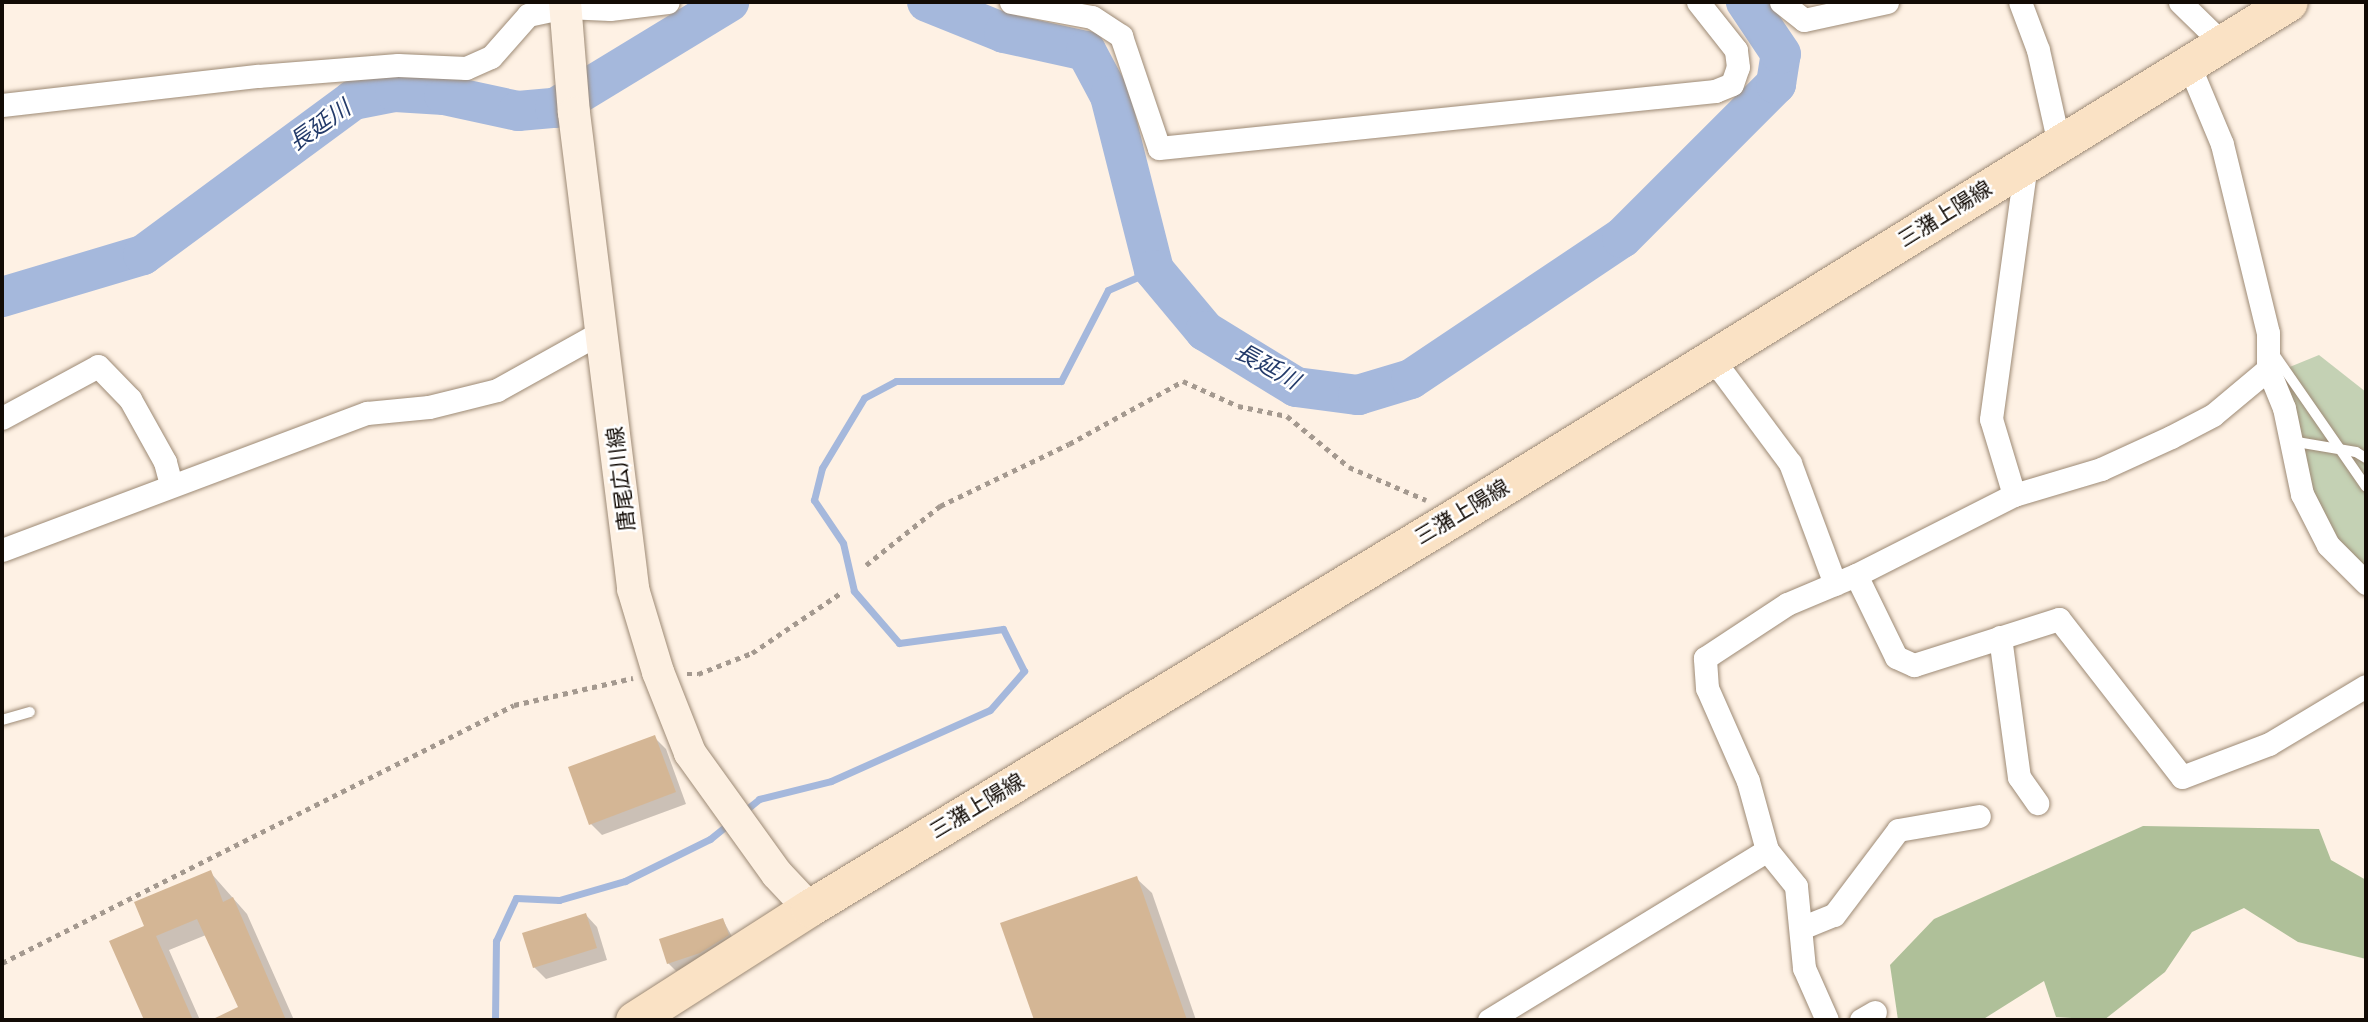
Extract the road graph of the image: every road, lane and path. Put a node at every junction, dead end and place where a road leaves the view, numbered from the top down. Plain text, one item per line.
1 (668, 2) edge
2 (1011, 2) edge
3 (1699, 2) edge
4 (1781, 2) edge
5 (1887, 2) edge
6 (2020, 2) edge
7 (2180, 2) edge
8 (2289, 2) edge
9 (566, 12) edge
10 (2222, 44) junction
11 (2189, 65) junction
12 (2, 105) edge
13 (2059, 144) junction
14 (2026, 164) junction
15 (603, 331) junction
16 (1712, 358) junction
17 (2269, 359) junction
18 (2, 418) edge
19 (2289, 441) junction
20 (2342, 450) junction
21 (2366, 458) edge
22 (171, 484) junction
23 (2366, 487) edge
24 (2014, 495) junction
25 (1454, 518) junction
26 (2, 550) edge
27 (866, 565) dead end
28 (1846, 580) junction
29 (2366, 583) edge
30 (842, 592) dead end
31 (2000, 638) junction
32 (658, 672) junction
33 (2366, 686) edge
34 (30, 712) dead end
35 (2, 720) edge
36 (2037, 803) dead end
37 (1979, 817) dead end
38 (1767, 850) junction
39 (809, 908) junction
40 (1801, 928) junction
41 (2, 963) edge
42 (634, 1020) edge
43 (1489, 1020) edge
44 (1827, 1020) edge

1 - 9 street
2 - 3 street
4 - 5 street
6 - 13 street
7 - 10 street
8 - 10 main road, 三潴上陽線
9 - 12 street
9 - 15 main road, 唐尾広川線
10 - 11 main road, 三潴上陽線
11 - 13 main road, 三潴上陽線
11 - 17 street
13 - 14 main road, 三潴上陽線
14 - 16 main road, 三潴上陽線
14 - 24 street
15 - 22 street
15 - 32 main road, 唐尾広川線
16 - 25 main road, 三潴上陽線
16 - 28 street
17 - 19 street
17 - 20 lane
17 - 24 street
18 - 22 street
19 - 20 lane
19 - 29 street
20 - 21 lane
20 - 23 lane
22 - 26 street
24 - 28 street
25 - 27 path
25 - 39 main road, 三潴上陽線
28 - 31 street
28 - 38 street
30 - 32 path
31 - 33 street
31 - 36 street
32 - 39 main road, 唐尾広川線
32 - 41 path
34 - 35 lane
37 - 40 street
38 - 40 street
38 - 43 street
39 - 42 main road, 三潴上陽線
40 - 44 street

